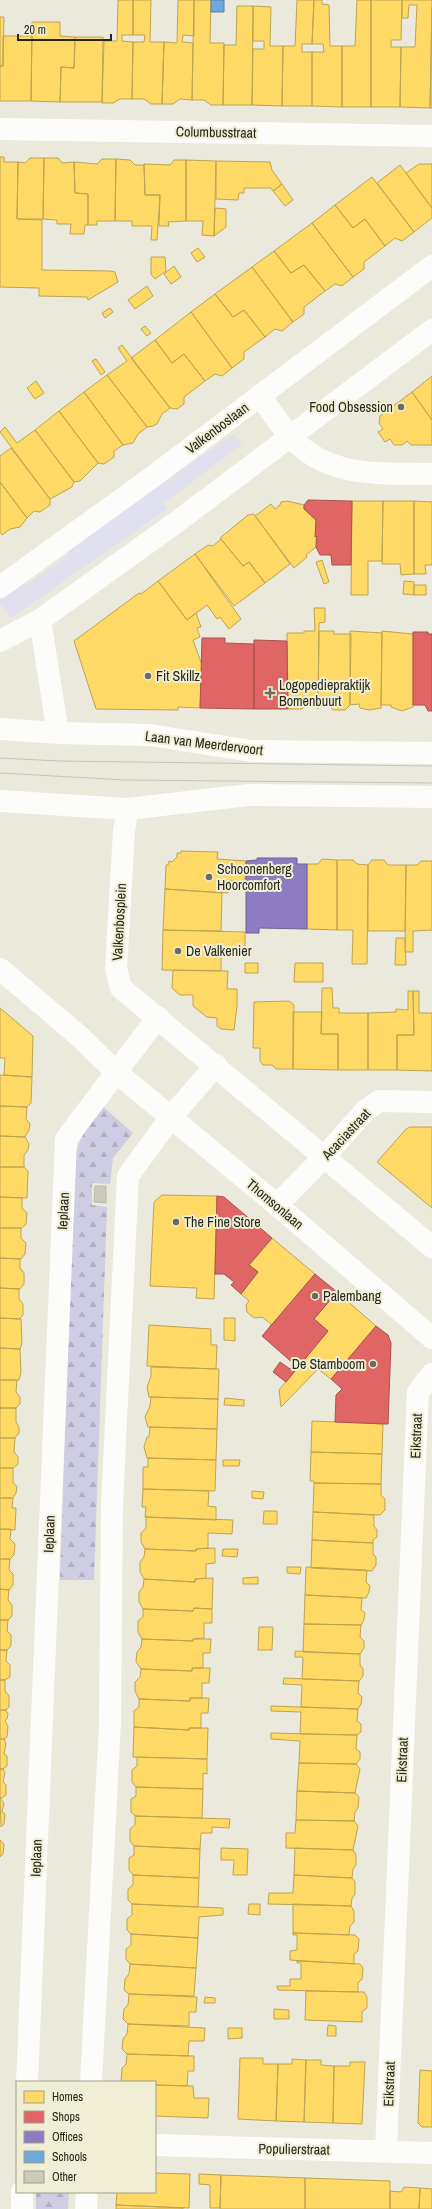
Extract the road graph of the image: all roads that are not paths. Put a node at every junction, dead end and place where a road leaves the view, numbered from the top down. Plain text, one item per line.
1 (0, 129) edge
2 (432, 136) edge
3 (432, 266) edge
4 (432, 330) edge
5 (260, 395) junction
6 (289, 436) junction
7 (432, 474) edge
8 (0, 587) edge
9 (40, 620) junction
10 (0, 641) edge
11 (0, 729) edge
12 (58, 733) junction
13 (432, 753) edge
14 (432, 797) edge
15 (0, 801) edge
16 (127, 809) junction
17 (0, 969) edge
18 (158, 1017) junction
19 (216, 1064) junction
20 (116, 1072) junction
21 (432, 1102) edge
22 (171, 1117) junction
23 (324, 1157) junction
24 (277, 1205) junction
25 (432, 1246) edge
26 (432, 1338) edge
27 (432, 1374) edge
28 (27, 2081) edge
29 (91, 2081) edge
30 (156, 2145) edge
31 (386, 2151) junction
32 (432, 2153) edge
33 (22, 2193) edge
34 (87, 2193) edge
35 (22, 2209) edge
36 (86, 2209) edge

1 - 2 street, Columbusstraat
3 - 5 street, Valkenboslaan
4 - 6 street
5 - 6 street
5 - 8 street, Valkenboslaan
6 - 7 street
6 - 9 street
9 - 10 street
9 - 12 street
11 - 12 street, Laan van Meerdervoort
12 - 13 street, Laan van Meerdervoort
14 - 16 street
15 - 16 street
16 - 18 street, Valkenbosplein
17 - 20 street
18 - 19 street
18 - 20 street, Ieplaan
19 - 22 street
19 - 23 street
20 - 22 street, Thomsonlaan
20 - 28 street, Ieplaan
21 - 23 street, Acaciastraat
22 - 24 street, Thomsonlaan
22 - 29 street
23 - 24 street, Acaciastraat
23 - 25 street
24 - 26 street, Thomsonlaan
27 - 31 street, Eikstraat
30 - 31 street, Populierstraat
31 - 32 street, Populierstraat
33 - 35 street
34 - 36 street

